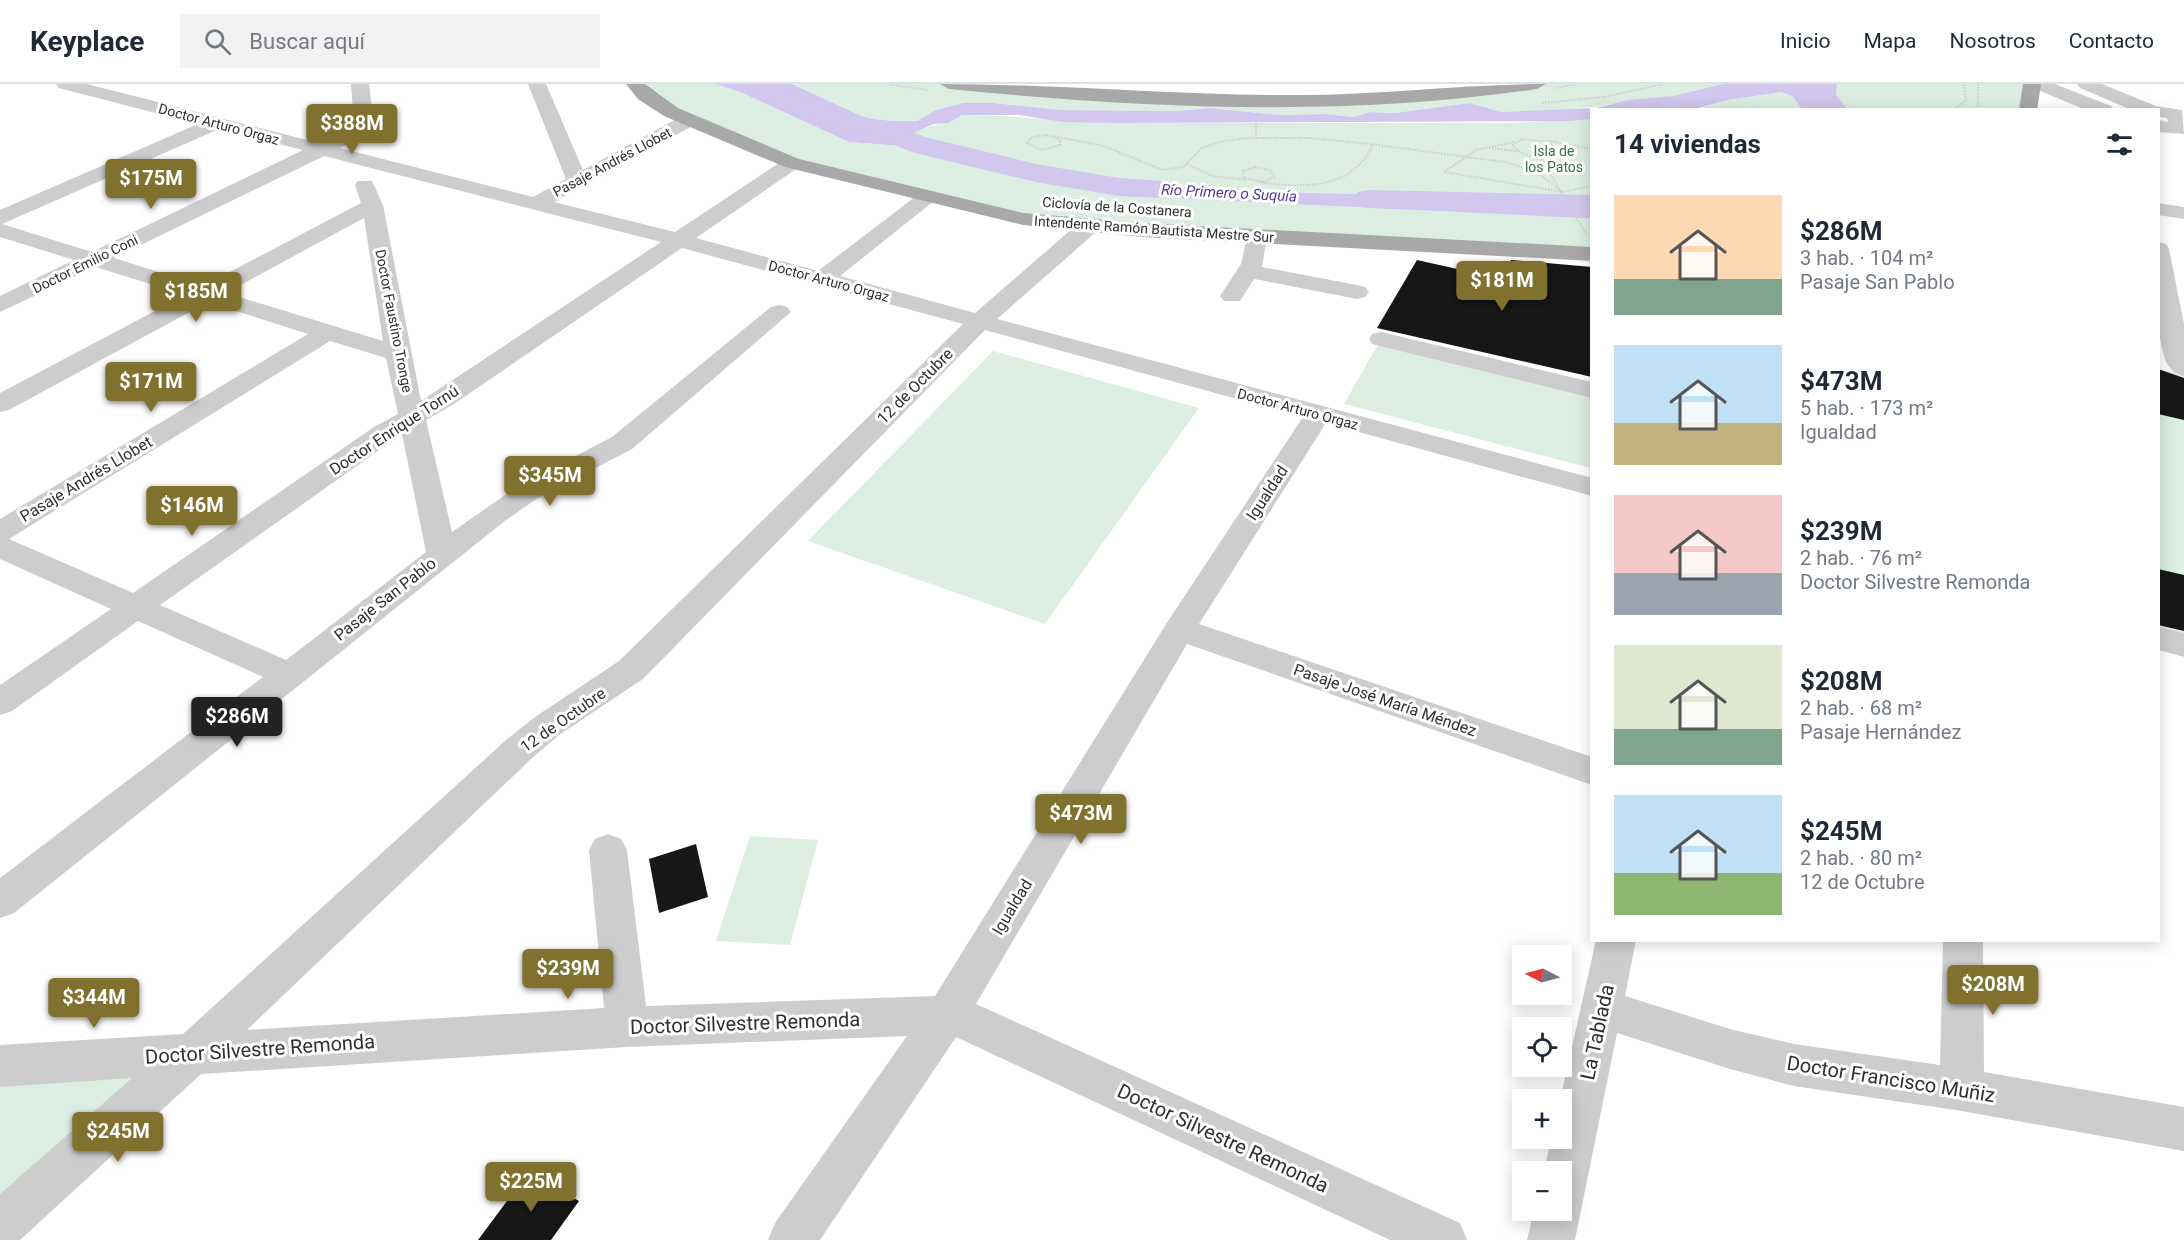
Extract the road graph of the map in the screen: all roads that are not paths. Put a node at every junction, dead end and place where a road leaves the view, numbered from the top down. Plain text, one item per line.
1 (65, 84) edge
2 (360, 84) edge
3 (537, 84) edge
4 (635, 84) edge
5 (949, 84) edge
6 (1537, 84) edge
7 (2032, 84) edge
8 (2039, 84) edge
9 (2086, 84) edge
10 (1009, 87) edge
11 (2120, 90) edge
12 (2028, 108) edge
13 (2099, 108) edge
14 (2147, 108) edge
15 (2160, 111) edge
16 (689, 120) junction
17 (216, 123) junction
18 (2160, 126) edge
19 (2181, 131) edge
20 (320, 150) junction
21 (358, 160) junction
22 (792, 163) junction
23 (577, 180) junction
24 (927, 197) junction
25 (535, 204) junction
26 (372, 205) junction
27 (2160, 209) edge
28 (2184, 213) edge
29 (0, 218) edge
30 (1088, 227) junction
31 (0, 230) edge
32 (1256, 237) junction
33 (679, 240) junction
34 (1589, 246) edge
35 (2160, 259) edge
36 (94, 260) junction
37 (1248, 271) junction
38 (822, 279) junction
39 (1357, 292) dead end
40 (204, 295) junction
41 (1232, 296) dead end
42 (0, 305) edge
43 (2171, 311) edge
44 (779, 312) dead end
45 (979, 322) junction
46 (326, 333) junction
47 (1381, 339) dead end
48 (398, 354) junction
49 (2184, 368) edge
50 (1590, 390) edge
51 (0, 404) edge
52 (1318, 415) junction
53 (413, 416) junction
54 (1590, 486) edge
55 (0, 532) edge
56 (0, 547) edge
57 (442, 554) junction
58 (135, 607) junction
59 (1179, 629) junction
60 (2160, 639) edge
61 (2184, 645) edge
62 (289, 675) junction
63 (0, 702) edge
64 (1590, 770) edge
65 (608, 850) dead end
66 (0, 901) edge
67 (1616, 942) edge
68 (1963, 942) edge
69 (1603, 1009) junction
70 (947, 1015) junction
71 (627, 1027) junction
72 (193, 1053) junction
73 (0, 1066) edge
74 (1962, 1090) junction
75 (2184, 1129) edge
76 (1569, 1161) edge
77 (1555, 1221) edge
78 (0, 1226) edge
79 (792, 1240) edge
80 (1443, 1240) edge
81 (1551, 1240) edge

1 - 17 street, Doctor Arturo Orgaz
2 - 20 street, Doctor Emilio Coni
3 - 23 street
4 - 16 main road, Intendente Ramón Bautista Mestre Sur
5 - 10 main road
6 - 10 main road
7 - 12 main road
8 - 13 street
9 - 11 street
11 - 14 street
15 - 19 street
16 - 22 main road, Intendente Ramón Bautista Mestre Sur
16 - 23 street, Pasaje Andrés Llobet
17 - 20 street, Doctor Arturo Orgaz
17 - 29 street
18 - 19 street
20 - 21 street, Doctor Arturo Orgaz
20 - 36 street, Doctor Emilio Coni
21 - 25 street, Doctor Arturo Orgaz
21 - 26 street, Doctor Faustino Tronge
22 - 24 main road, Intendente Ramón Bautista Mestre Sur
22 - 33 street, Doctor Enrique Tornú
23 - 25 street, Pasaje Andrés Llobet
24 - 30 main road, Intendente Ramón Bautista Mestre Sur
24 - 38 street
25 - 33 street, Doctor Arturo Orgaz
26 - 40 street
26 - 48 street, Doctor Faustino Tronge
27 - 28 street
30 - 32 main road, Intendente Ramón Bautista Mestre Sur
30 - 45 street, 12 de Octubre
31 - 36 street
32 - 34 main road, Intendente Ramón Bautista Mestre Sur
32 - 37 street
33 - 38 street, Doctor Arturo Orgaz
33 - 53 street, Doctor Enrique Tornú
35 - 43 street
36 - 40 street
36 - 42 street, Doctor Emilio Coni
37 - 39 street
37 - 41 street
38 - 45 street, Doctor Arturo Orgaz
40 - 46 street
40 - 51 street
43 - 49 street
44 - 57 street, Pasaje San Pablo
45 - 52 street, Doctor Arturo Orgaz
45 - 72 street, 12 de Octubre
46 - 48 street
46 - 55 street, Pasaje Andrés Llobet
47 - 50 street
48 - 53 street, Doctor Faustino Tronge
52 - 54 street, Doctor Arturo Orgaz
52 - 59 street, Igualdad
53 - 57 street, Doctor Faustino Tronge
53 - 58 street, Doctor Enrique Tornú
56 - 58 street
57 - 62 street, Pasaje San Pablo
58 - 62 street
58 - 63 street, Doctor Enrique Tornú
59 - 64 street, Pasaje José María Méndez
59 - 70 street, Igualdad
60 - 61 street
62 - 66 street, Pasaje San Pablo
65 - 71 street
67 - 69 street, La Tablada
68 - 74 street
69 - 74 street, Doctor Francisco Muñiz
69 - 76 street, La Tablada
70 - 71 street, Doctor Silvestre Remonda
70 - 79 street, Igualdad
70 - 80 street, Doctor Silvestre Remonda
71 - 72 street, Doctor Silvestre Remonda
72 - 73 street, Doctor Silvestre Remonda
72 - 78 street, 12 de Octubre
74 - 75 street, Doctor Francisco Muñiz
77 - 81 street

